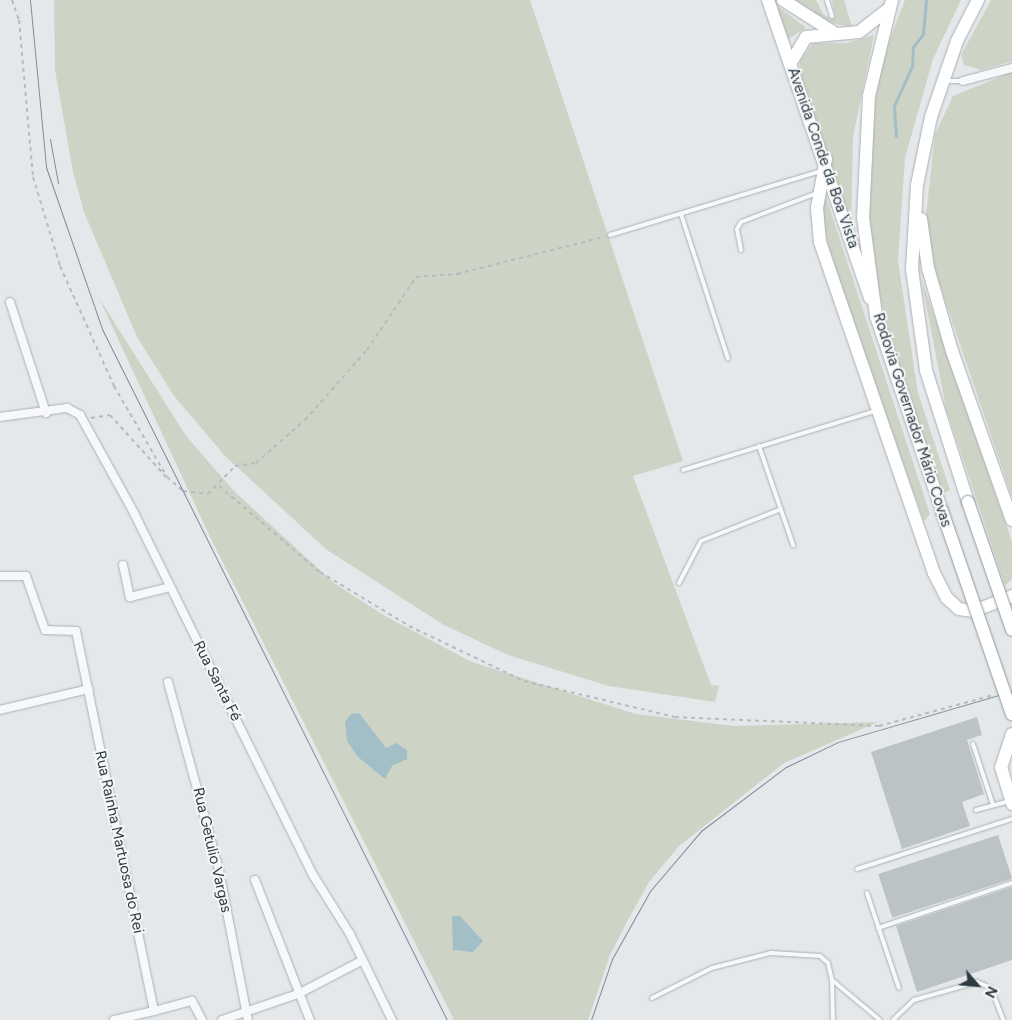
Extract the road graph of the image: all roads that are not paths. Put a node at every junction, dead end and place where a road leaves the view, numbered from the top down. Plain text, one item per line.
1 (768, 0) edge
2 (783, 0) edge
3 (827, 0) edge
4 (978, 0) edge
5 (890, 5) edge
6 (832, 16) dead end
7 (840, 35) junction
8 (790, 64) junction
9 (1012, 68) edge
10 (942, 80) junction
11 (963, 81) joint
12 (824, 165) junction
13 (917, 185) junction
14 (820, 193) junction
15 (681, 214) junction
16 (610, 235) road end
17 (741, 250) dead end
18 (10, 302) dead end
19 (876, 316) junction
20 (728, 359) dead end
21 (877, 410) junction
22 (46, 412) junction
23 (0, 417) edge
24 (759, 446) junction
25 (683, 470) dead end
26 (781, 509) junction
27 (1012, 520) edge
28 (793, 544) dead end
29 (123, 565) dead end
30 (0, 576) edge
31 (678, 583) dead end
32 (170, 587) junction
33 (1012, 596) edge
34 (1012, 630) edge
35 (168, 682) dead end
36 (89, 689) junction
37 (0, 710) edge
38 (1012, 714) edge
39 (1012, 734) edge
40 (973, 744) dead end
41 (1011, 802) edge
42 (993, 805) junction
43 (976, 810) dead end
44 (1012, 819) edge
45 (857, 869) dead end
46 (254, 880) dead end
47 (1012, 883) edge
48 (866, 893) dead end
49 (878, 928) junction
50 (362, 960) junction
51 (832, 980) junction
52 (899, 988) dead end
53 (298, 994) junction
54 (652, 998) dead end
55 (154, 1011) junction
56 (900, 1015) junction
57 (246, 1016) edge
58 (123, 1019) edge
59 (114, 1020) edge
60 (202, 1020) edge
61 (222, 1020) edge
62 (310, 1020) edge
63 (392, 1020) edge
64 (833, 1020) edge
65 (880, 1020) edge
66 (893, 1020) edge
67 (900, 1020) edge
68 (1004, 1020) edge

1 - 8 main road, Avenida Conde da Boa Vista
2 - 7 main road
3 - 6 lane
4 - 10 main road, Rodovia Governador Mário Covas
5 - 7 main road
5 - 19 main road, Rodovia Governador Mário Covas
7 - 8 main road
8 - 12 main road, Avenida Conde da Boa Vista
9 - 11 street
10 - 11 lane
10 - 13 main road, Rodovia Governador Mário Covas
12 - 14 main road
12 - 15 lane
12 - 19 main road, Avenida Conde da Boa Vista
13 - 27 main road
13 - 34 main road, Rodovia Governador Mário Covas, bridge
14 - 17 lane
14 - 21 main road
15 - 16 lane
15 - 20 lane
18 - 22 street
19 - 38 main road, Rodovia Governador Mário Covas, bridge
21 - 24 lane
21 - 33 main road
22 - 23 street
22 - 32 street, Rua Santa Fé
24 - 25 lane
24 - 26 lane
26 - 28 lane
26 - 31 lane
29 - 32 street
30 - 36 street, Rua Rainha Martuosa do Rei
32 - 50 street, Rua Santa Fé
35 - 57 street, Rua Getulio Vargas
36 - 37 street
36 - 55 street, Rua Rainha Martuosa do Rei
39 - 41 main road
40 - 42 lane
41 - 42 lane
42 - 43 lane
44 - 45 lane
46 - 53 street
47 - 49 lane
48 - 49 lane
49 - 52 lane
50 - 53 street
50 - 63 street, Rua Santa Fé
51 - 54 lane
51 - 64 lane
51 - 65 lane
53 - 57 street
53 - 62 street
55 - 58 street
55 - 60 street
56 - 66 lane
56 - 67 lane
56 - 68 lane
57 - 61 street
58 - 59 street

